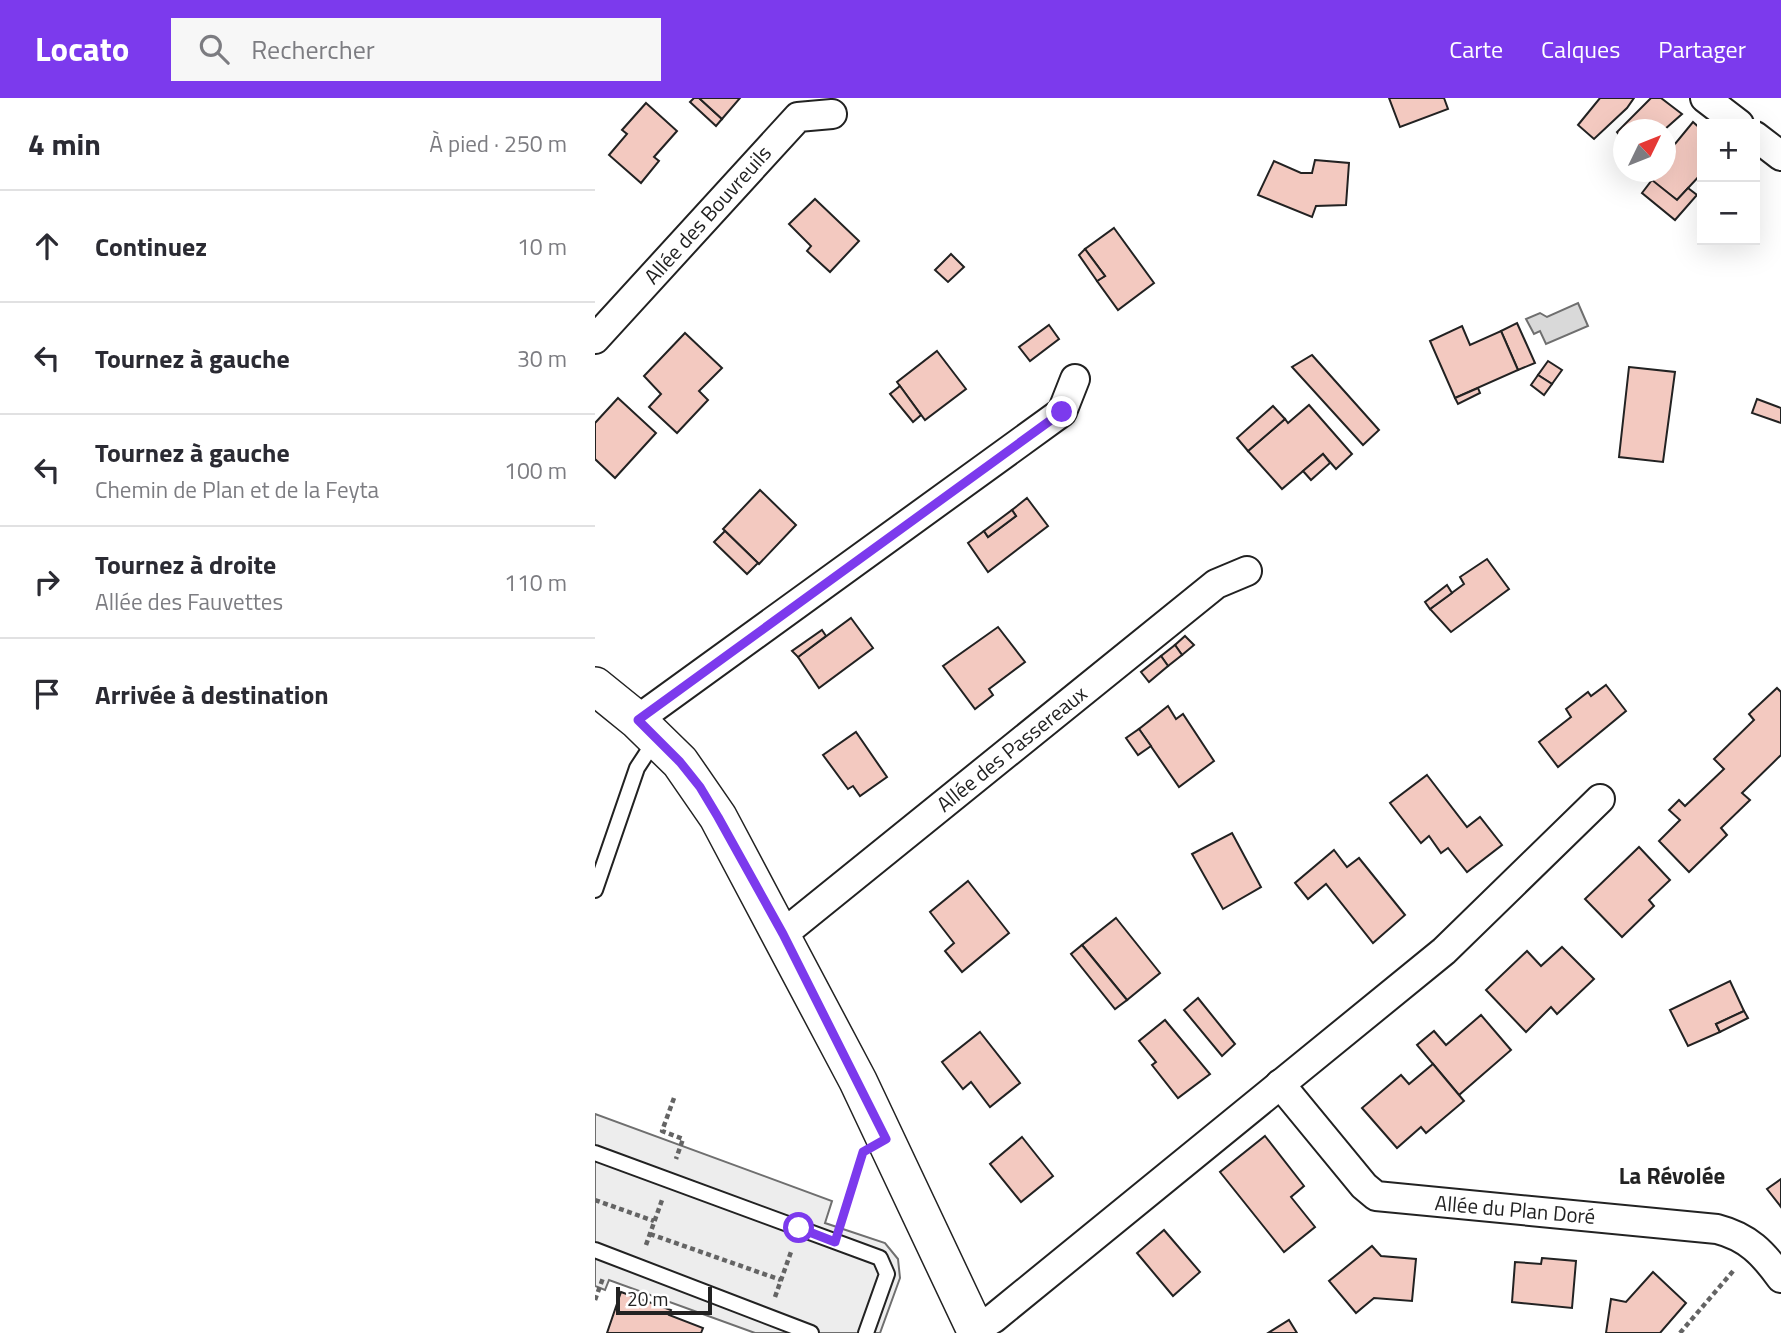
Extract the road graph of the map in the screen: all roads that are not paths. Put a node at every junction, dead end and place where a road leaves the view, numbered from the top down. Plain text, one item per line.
1 (1705, 98) edge
2 (832, 114) dead end
3 (1732, 119) edge
4 (1760, 140) edge
5 (1781, 156) edge
6 (595, 339) edge
7 (1075, 379) dead end
8 (1247, 572) dead end
9 (595, 687) edge
10 (647, 729) junction
11 (1600, 799) dead end
12 (600, 859) edge
13 (595, 890) edge
14 (783, 934) junction
15 (1280, 1084) junction
16 (595, 1153) edge
17 (595, 1250) edge
18 (1781, 1278) edge
19 (976, 1331) edge
20 (811, 1333) edge
21 (866, 1333) edge

1 - 3 street
2 - 6 street, Allée des Bouvreuils
4 - 5 street
7 - 10 street
8 - 14 street, Allée des Passereaux
9 - 10 street
10 - 12 lane
10 - 14 street
11 - 15 street
12 - 13 lane
14 - 19 street
15 - 18 street, Allée du Plan Doré
15 - 19 street
16 - 21 lane
17 - 20 lane

